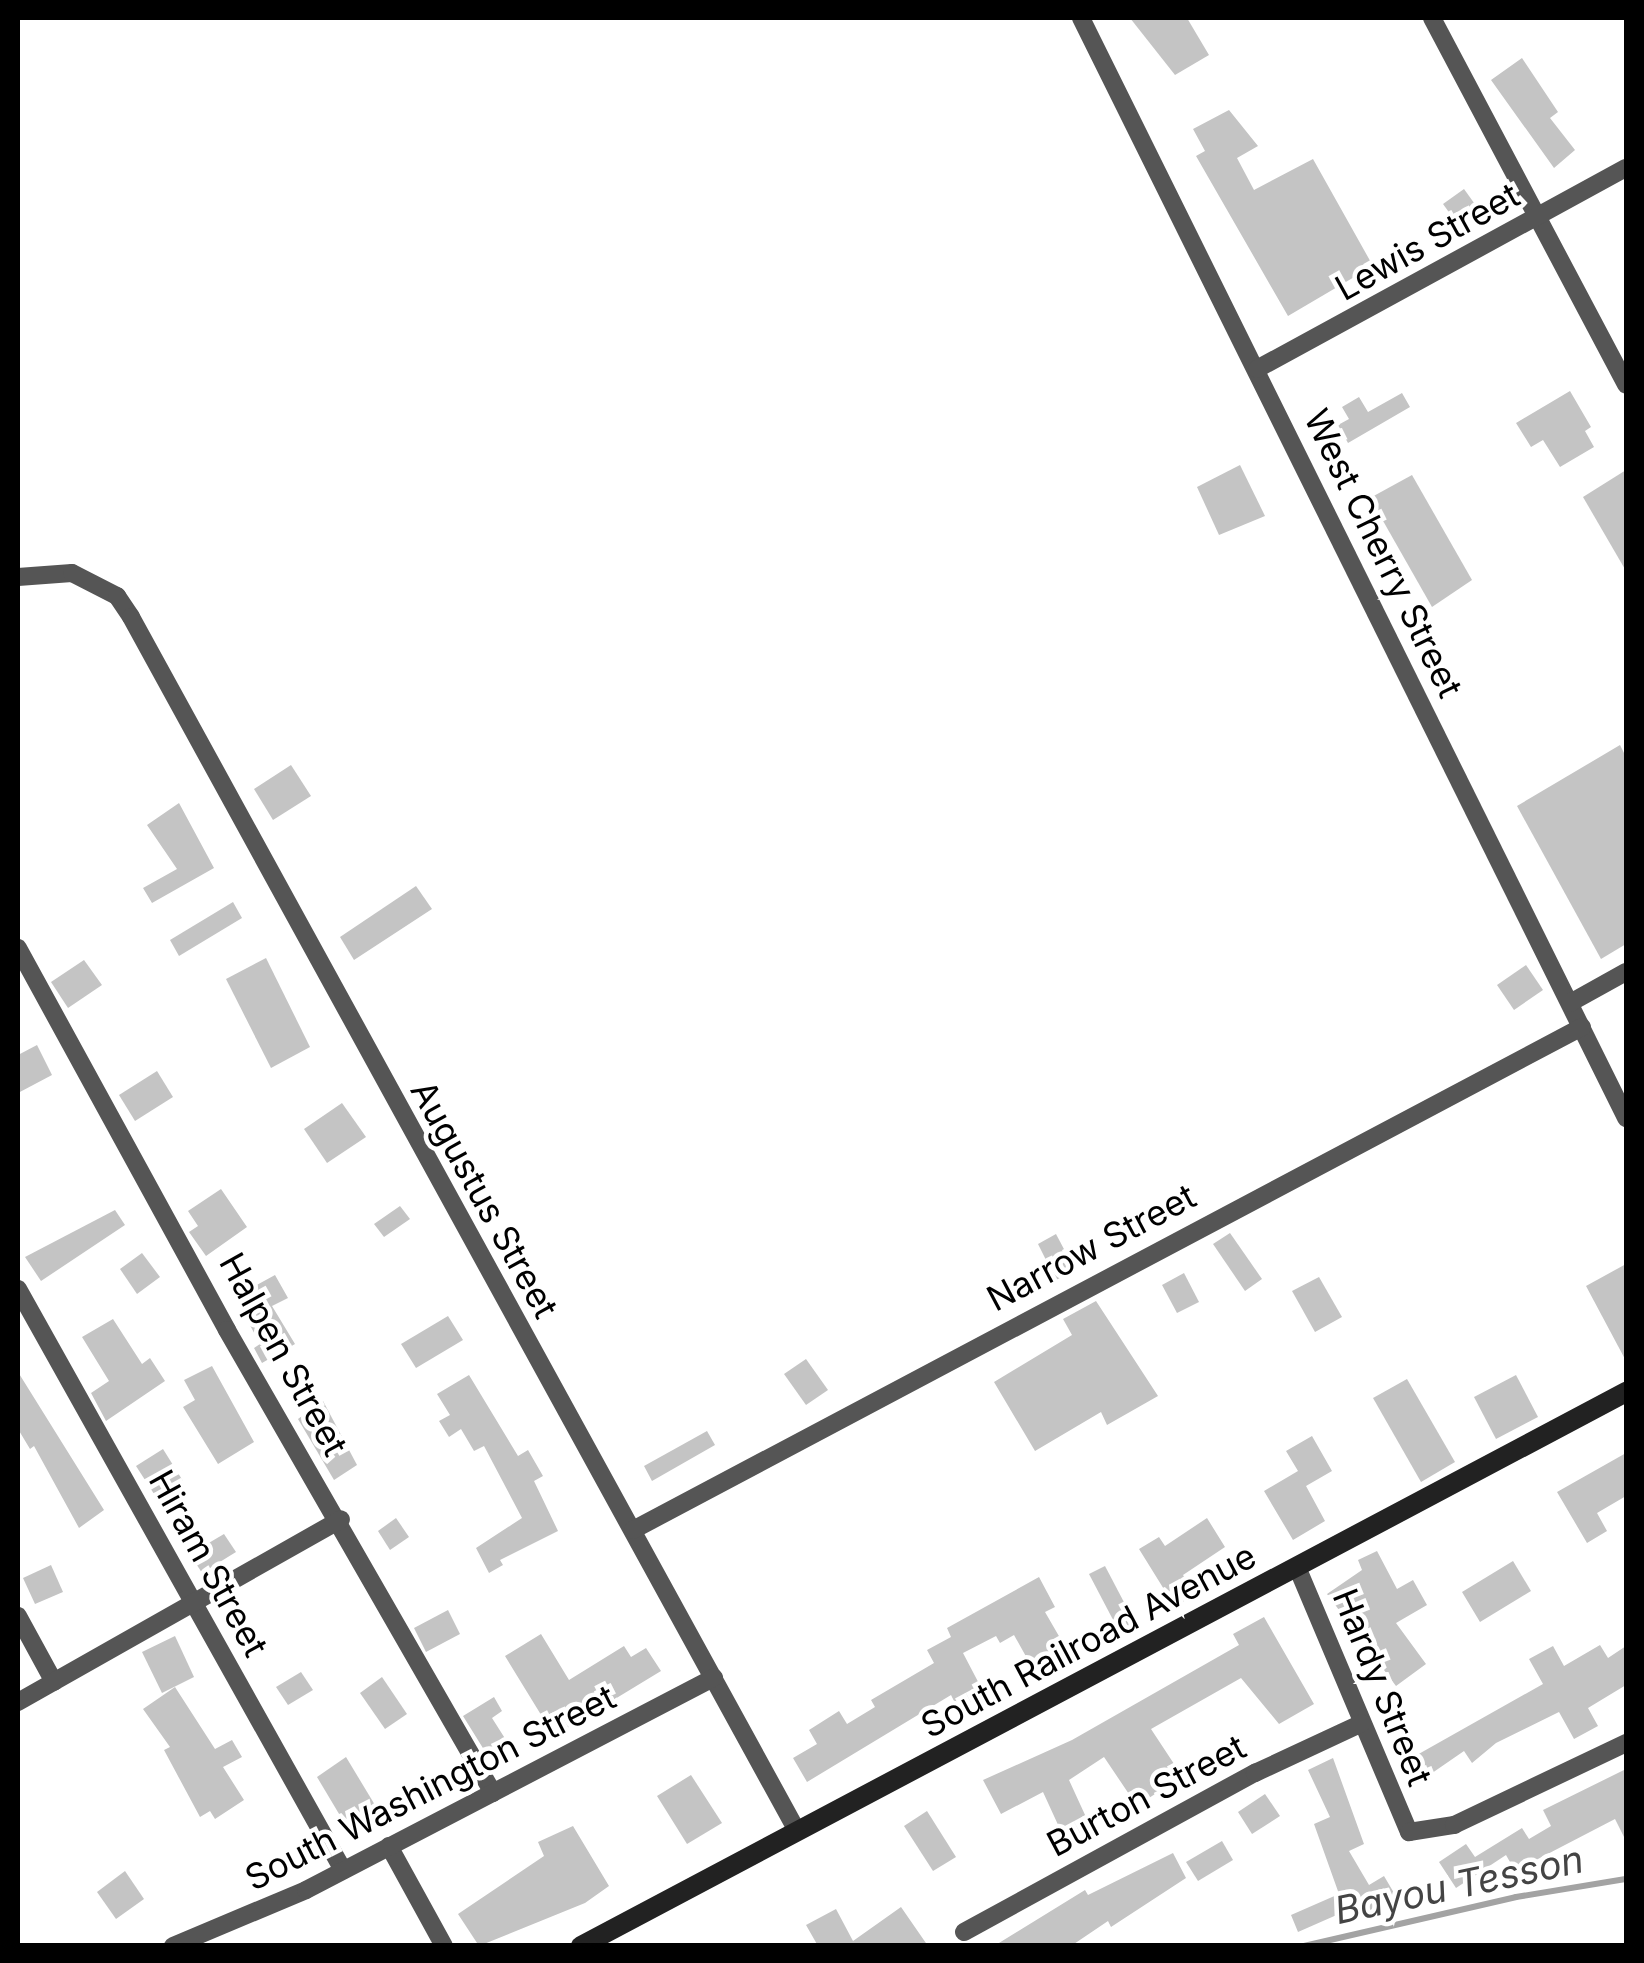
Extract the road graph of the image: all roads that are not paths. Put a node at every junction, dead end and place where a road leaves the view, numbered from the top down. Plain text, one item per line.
1 (1082, 18) edge
2 (1432, 18) edge
3 (1626, 168) edge
4 (1537, 217) junction
5 (1257, 369) junction
6 (1626, 385) edge
7 (18, 576) edge
8 (18, 948) edge
9 (1626, 972) edge
10 (1570, 1003) junction
11 (1582, 1028) junction
12 (1626, 1118) edge
13 (18, 1289) edge
14 (1626, 1392) edge
15 (341, 1519) junction
16 (633, 1530) junction
17 (1297, 1566) junction
18 (194, 1603) junction
19 (18, 1616) edge
20 (714, 1678) junction
21 (54, 1682) junction
22 (18, 1702) edge
23 (1362, 1723) junction
24 (1626, 1743) edge
25 (494, 1793) junction
26 (796, 1832) junction
27 (389, 1846) junction
28 (343, 1870) junction
29 (964, 1932) dead end
30 (173, 1946) edge
31 (444, 1946) edge
32 (581, 1946) edge

1 - 5 street, West Cherry Street
2 - 4 street
3 - 4 street, Lewis Street
4 - 5 street, Lewis Street
4 - 6 street
5 - 10 street, West Cherry Street
7 - 16 street, Augustus Street
8 - 15 street, Halpen Street
9 - 10 street
10 - 11 street, West Cherry Street
11 - 12 street, West Cherry Street
11 - 16 street, Narrow Street
13 - 18 street, Hiram Street
14 - 17 street, South Railroad Avenue
15 - 18 street
15 - 25 street, Halpen Street
16 - 20 street, Augustus Street
17 - 23 street, Hardy Street
17 - 26 street, South Railroad Avenue
18 - 21 street
18 - 28 street, Hiram Street
19 - 21 street
20 - 25 street, South Washington Street
20 - 26 street, Augustus Street
21 - 22 street
23 - 24 street, Hardy Street
23 - 29 street, Burton Street
25 - 27 street, South Washington Street
26 - 32 street, South Railroad Avenue
27 - 28 street, South Washington Street
27 - 31 street
28 - 30 street, South Washington Street

